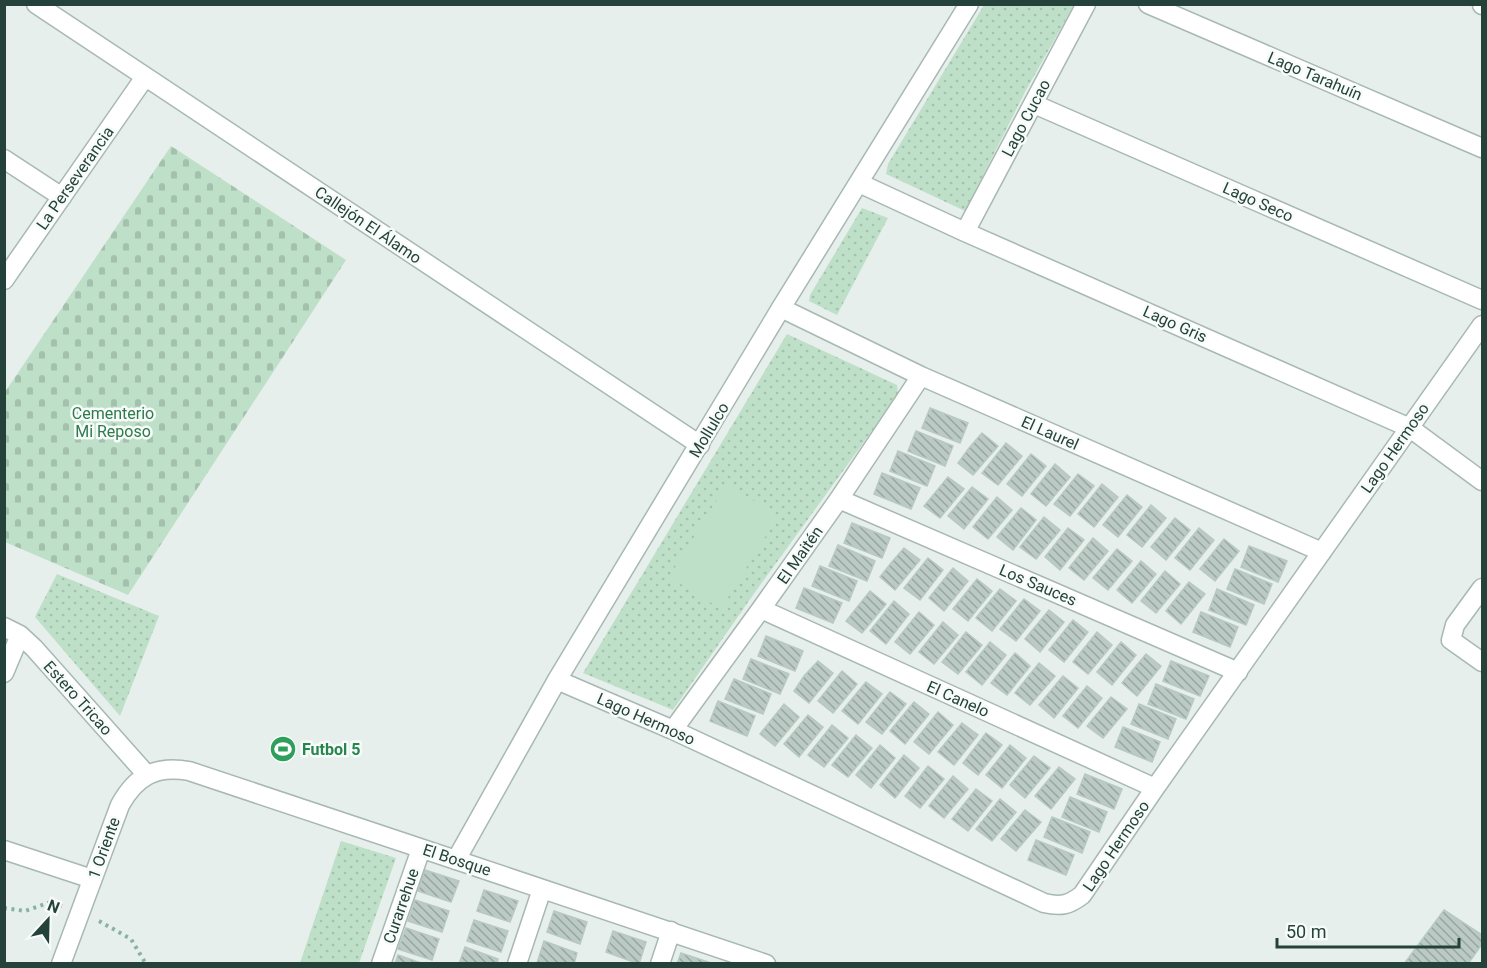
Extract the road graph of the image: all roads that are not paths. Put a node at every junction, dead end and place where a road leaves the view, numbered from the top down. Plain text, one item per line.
1 (36, 4) edge
2 (969, 4) edge
3 (1086, 4) edge
4 (1148, 4) edge
5 (145, 77) junction
6 (1034, 104) junction
7 (1482, 148) edge
8 (4, 159) edge
9 (860, 183) junction
10 (62, 198) junction
11 (965, 232) junction
12 (4, 280) edge
13 (1482, 300) edge
14 (781, 309) junction
15 (1482, 325) edge
16 (921, 376) junction
17 (1410, 428) junction
18 (700, 445) junction
19 (1482, 481) edge
20 (839, 499) junction
21 (1322, 552) junction
22 (1482, 588) edge
23 (761, 609) junction
24 (12, 631) edge
25 (1482, 662) edge
26 (1238, 672) junction
27 (4, 673) edge
28 (557, 680) junction
29 (673, 730) junction
30 (147, 775) junction
31 (1155, 789) junction
32 (421, 849) junction
33 (4, 850) edge
34 (456, 860) junction
35 (92, 879) junction
36 (542, 889) junction
37 (671, 931) junction
38 (61, 963) edge
39 (381, 963) edge
40 (517, 963) edge
41 (660, 963) edge
42 (766, 963) edge

1 - 5 street, Callejón El Álamo
2 - 9 street, Mollulco
3 - 6 street, Lago Cucao
4 - 7 street, Lago Tarahuín
5 - 10 street, La Perseverancia
5 - 18 street, Callejón El Álamo
6 - 11 street, Lago Cucao
6 - 13 street, Lago Seco
8 - 10 street
9 - 11 street, Lago Gris
9 - 14 street, Mollulco
10 - 12 street, La Perseverancia
11 - 17 street, Lago Gris
14 - 16 street, El Laurel
14 - 18 street, Mollulco
15 - 17 street, Lago Hermoso
16 - 20 street, El Maitén
16 - 21 street, El Laurel
17 - 19 street, Lago Gris
17 - 21 street, Lago Hermoso
18 - 28 street, Mollulco
20 - 23 street, El Maitén
20 - 26 street, Los Sauces
21 - 26 street, Lago Hermoso
22 - 25 street
23 - 29 street, El Maitén
23 - 31 street, El Canelo
24 - 27 street
24 - 30 street, Estero Tricao
26 - 31 street, Lago Hermoso
28 - 29 street, Lago Hermoso
28 - 34 street, Mollulco
29 - 31 street, Lago Hermoso
30 - 32 street, El Bosque
30 - 35 street, 1 Oriente
32 - 34 street, El Bosque
32 - 39 street, Curarrehue
33 - 35 street
34 - 36 street, El Bosque
35 - 38 street, 1 Oriente
36 - 37 street, El Bosque
36 - 40 street
37 - 41 street
37 - 42 street, El Bosque

